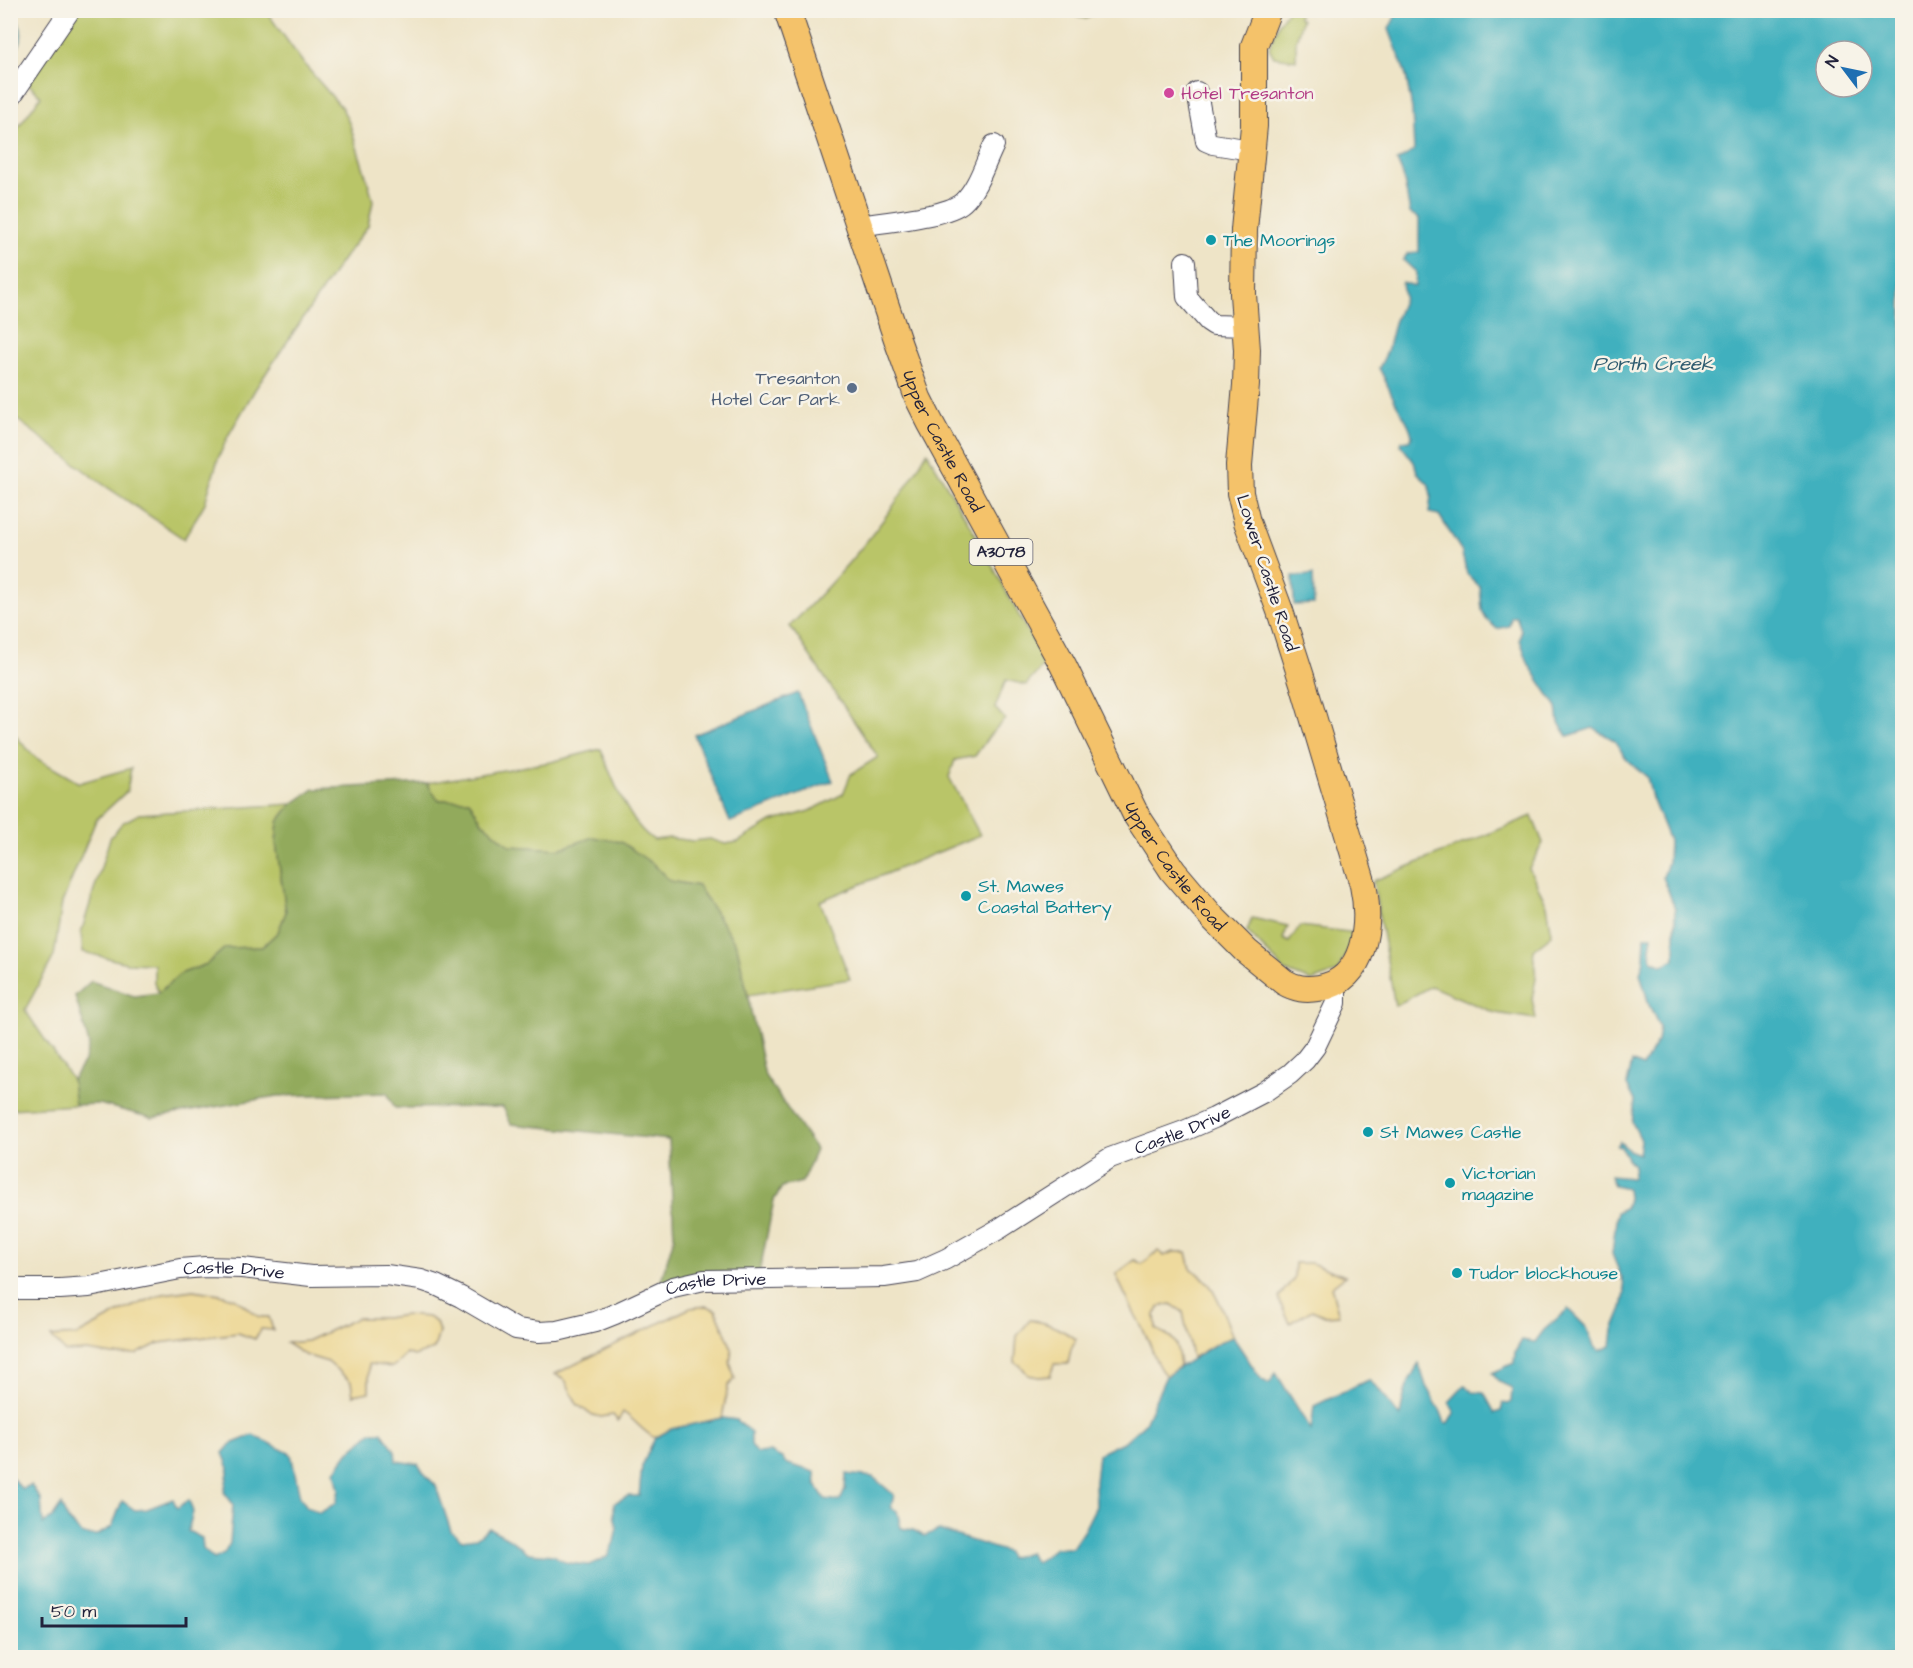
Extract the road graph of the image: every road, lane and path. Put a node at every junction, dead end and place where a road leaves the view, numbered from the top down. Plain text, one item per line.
1 (70, 10) edge
2 (787, 10) edge
3 (1268, 10) edge
4 (1197, 92) dead end
5 (10, 98) edge
6 (994, 144) dead end
7 (1251, 150) junction
8 (859, 226) junction
9 (1185, 262) dead end
10 (1245, 326) junction
11 (1340, 981) junction
12 (10, 1289) edge

1 - 5 street
2 - 8 main road, Upper Castle Road / A3078
3 - 7 main road, Lower Castle Road
4 - 7 street
6 - 8 street
7 - 10 main road, Lower Castle Road
8 - 11 main road, Upper Castle Road / A3078
9 - 10 street
10 - 11 main road, Lower Castle Road
11 - 12 street, Castle Drive

